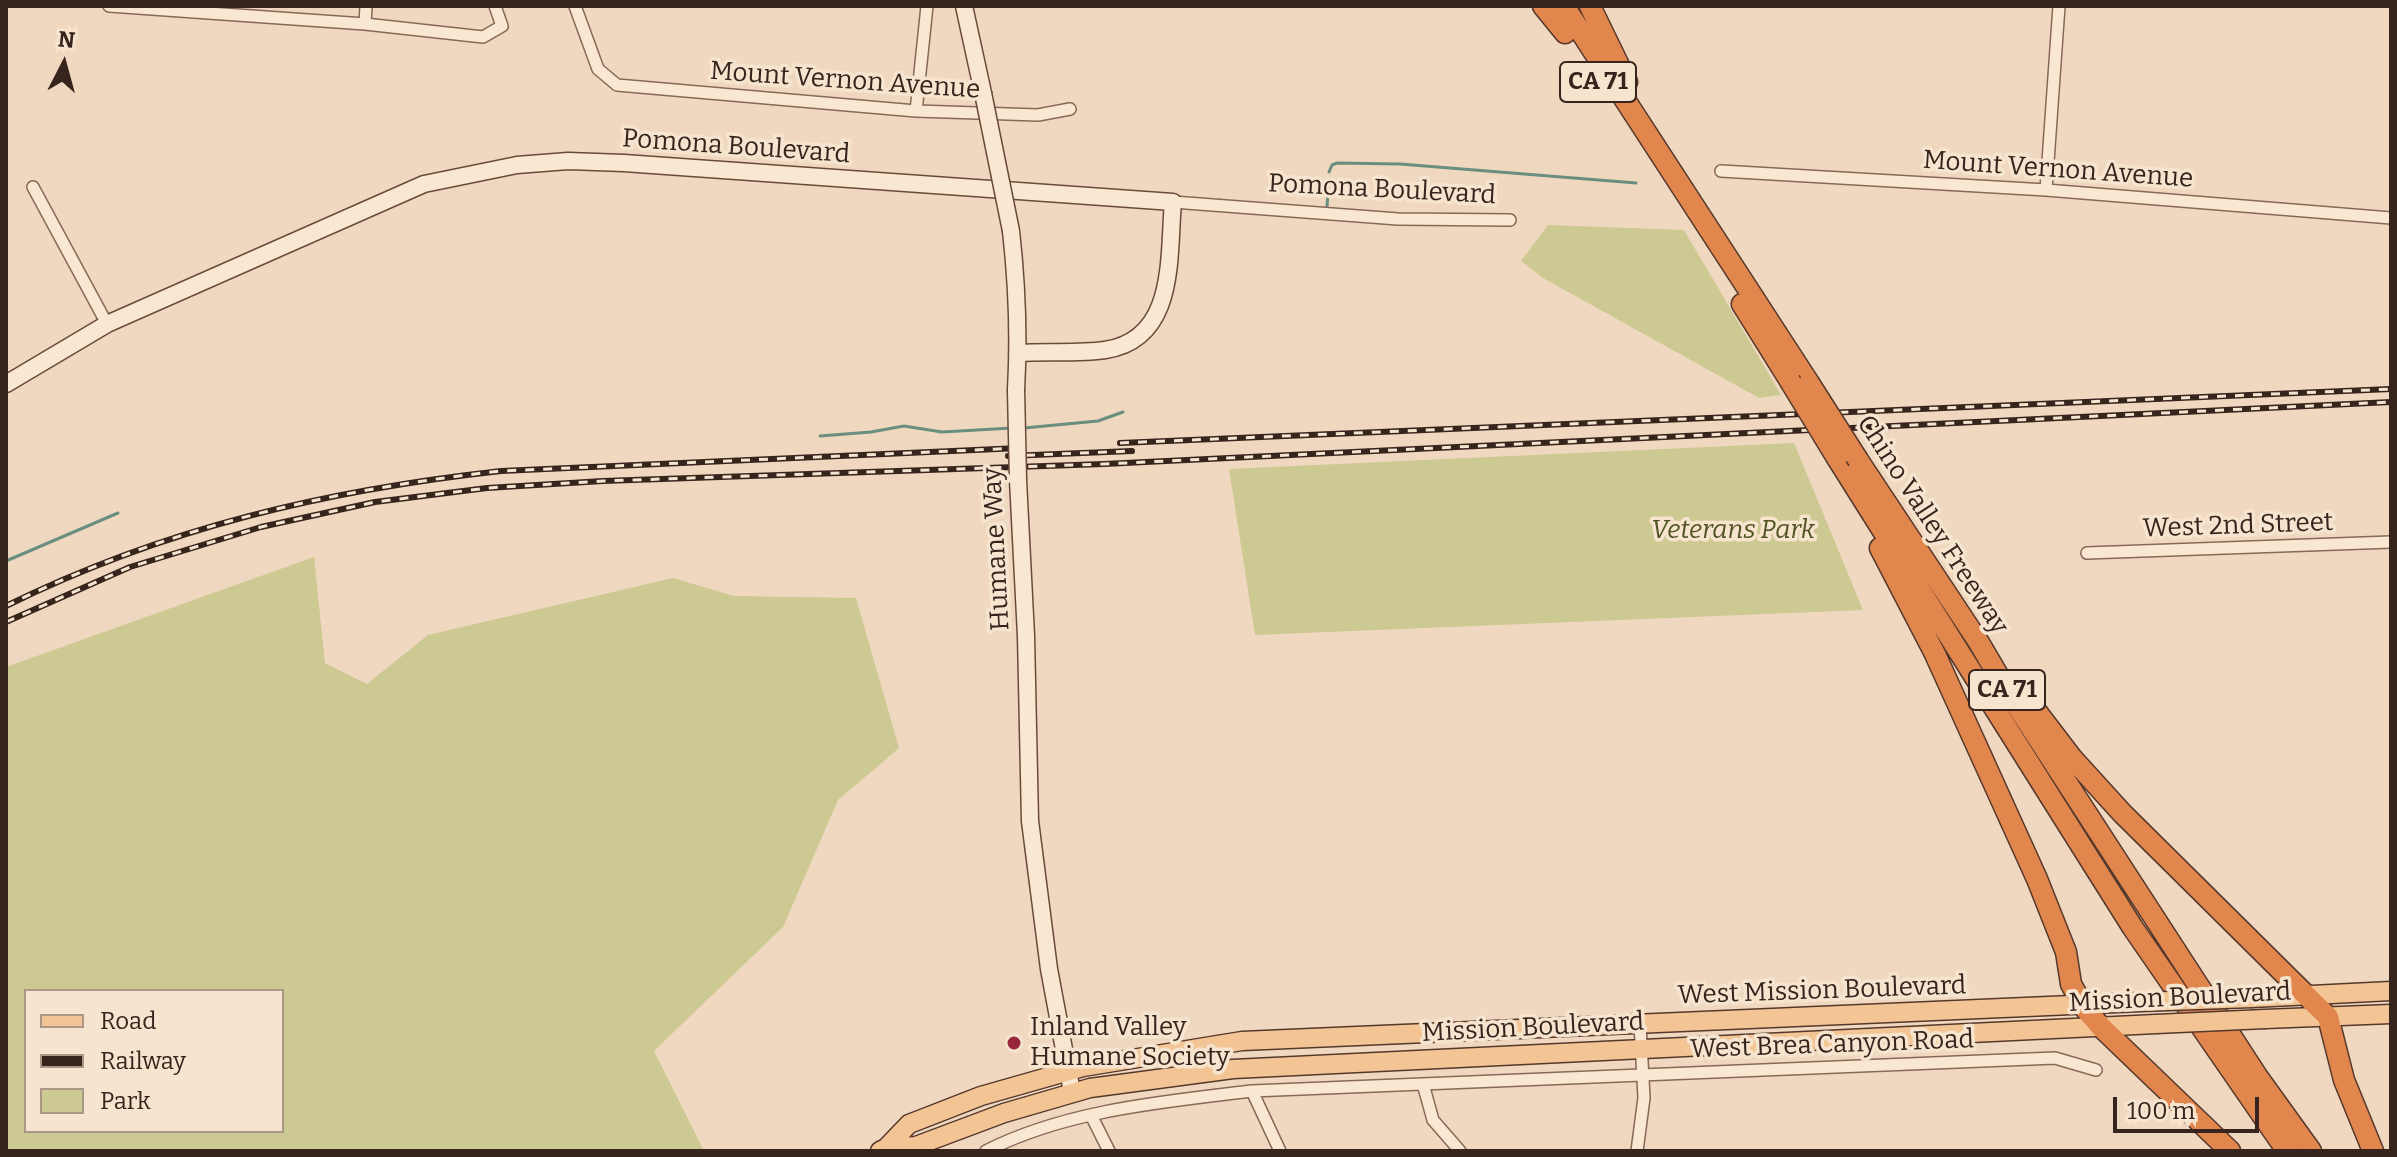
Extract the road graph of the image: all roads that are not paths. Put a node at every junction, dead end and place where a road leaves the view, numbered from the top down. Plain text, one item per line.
1 (109, 6) edge
2 (366, 6) edge
3 (495, 6) edge
4 (575, 6) edge
5 (927, 6) edge
6 (964, 6) edge
7 (1546, 6) edge
8 (1564, 6) edge
9 (1590, 6) edge
10 (2059, 6) edge
11 (237, 10) edge
12 (365, 24) junction
13 (1070, 109) dead end
14 (916, 111) junction
15 (1656, 154) junction
16 (1721, 171) dead end
17 (33, 187) dead end
18 (2046, 190) junction
19 (1173, 202) junction
20 (2391, 218) edge
21 (1510, 220) dead end
22 (107, 324) junction
23 (1018, 353) junction
24 (6, 384) edge
25 (1848, 464) junction
26 (2391, 542) edge
27 (2087, 553) dead end
28 (1978, 641) junction
29 (2391, 991) edge
30 (2306, 995) junction
31 (2083, 1006) junction
32 (2391, 1014) edge
33 (2328, 1017) junction
34 (1640, 1024) junction
35 (2101, 1027) junction
36 (1348, 1036) junction
37 (1642, 1049) junction
38 (1293, 1066) junction
39 (2096, 1070) dead end
40 (1066, 1072) junction
41 (1643, 1075) junction
42 (1423, 1084) junction
43 (1252, 1091) junction
44 (1072, 1092) junction
45 (1091, 1115) junction
46 (883, 1149) edge
47 (1640, 1150) edge
48 (986, 1151) edge
49 (1109, 1151) edge
50 (1280, 1151) edge
51 (1460, 1151) edge
52 (2230, 1151) edge
53 (2287, 1151) edge
54 (2311, 1151) edge
55 (2373, 1151) edge

1 - 11 street
2 - 12 street
3 - 12 street
4 - 14 street, Mount Vernon Avenue
5 - 14 street
6 - 23 street, Humane Way, bridge
7 - 15 highway, Chino Valley Freeway / CA 71
8 - 15 highway, Chino Valley Freeway / CA 71
9 - 15 highway
10 - 18 street
11 - 12 street
13 - 14 street, Mount Vernon Avenue
15 - 25 highway, Chino Valley Freeway / CA 71, bridge
16 - 18 street, Mount Vernon Avenue
17 - 22 street
18 - 20 street, Mount Vernon Avenue
19 - 21 street, Pomona Boulevard
19 - 22 street, Pomona Boulevard
19 - 23 street
22 - 24 street, Pomona Boulevard
23 - 40 street, Humane Way, bridge
25 - 28 highway, Chino Valley Freeway / CA 71
25 - 31 highway
25 - 53 highway, Chino Valley Freeway / CA 71
26 - 27 street, West 2nd Street
28 - 30 highway
28 - 54 highway, Chino Valley Freeway / CA 71
29 - 30 main road, West Mission Boulevard
30 - 31 main road, West Mission Boulevard, bridge
30 - 33 highway
31 - 34 main road, West Mission Boulevard
31 - 35 highway
32 - 33 main road, Mission Boulevard
33 - 35 main road, Mission Boulevard, bridge
33 - 55 highway
34 - 36 main road, West Mission Boulevard
34 - 37 street
35 - 37 main road, Mission Boulevard
35 - 52 highway
36 - 38 main road
36 - 40 main road, West Mission Boulevard
37 - 38 main road, Mission Boulevard
37 - 41 street
38 - 44 main road, Mission Boulevard
39 - 41 street, West Brea Canyon Road
40 - 44 street, Humane Way
40 - 46 main road, Mission Boulevard
41 - 42 street, West Brea Canyon Road
41 - 47 street
42 - 43 street, West Brea Canyon Road
42 - 51 street
43 - 45 street, West Brea Canyon Road
43 - 50 street
44 - 46 main road, Mission Boulevard
45 - 48 street, West Brea Canyon Road
45 - 49 street

